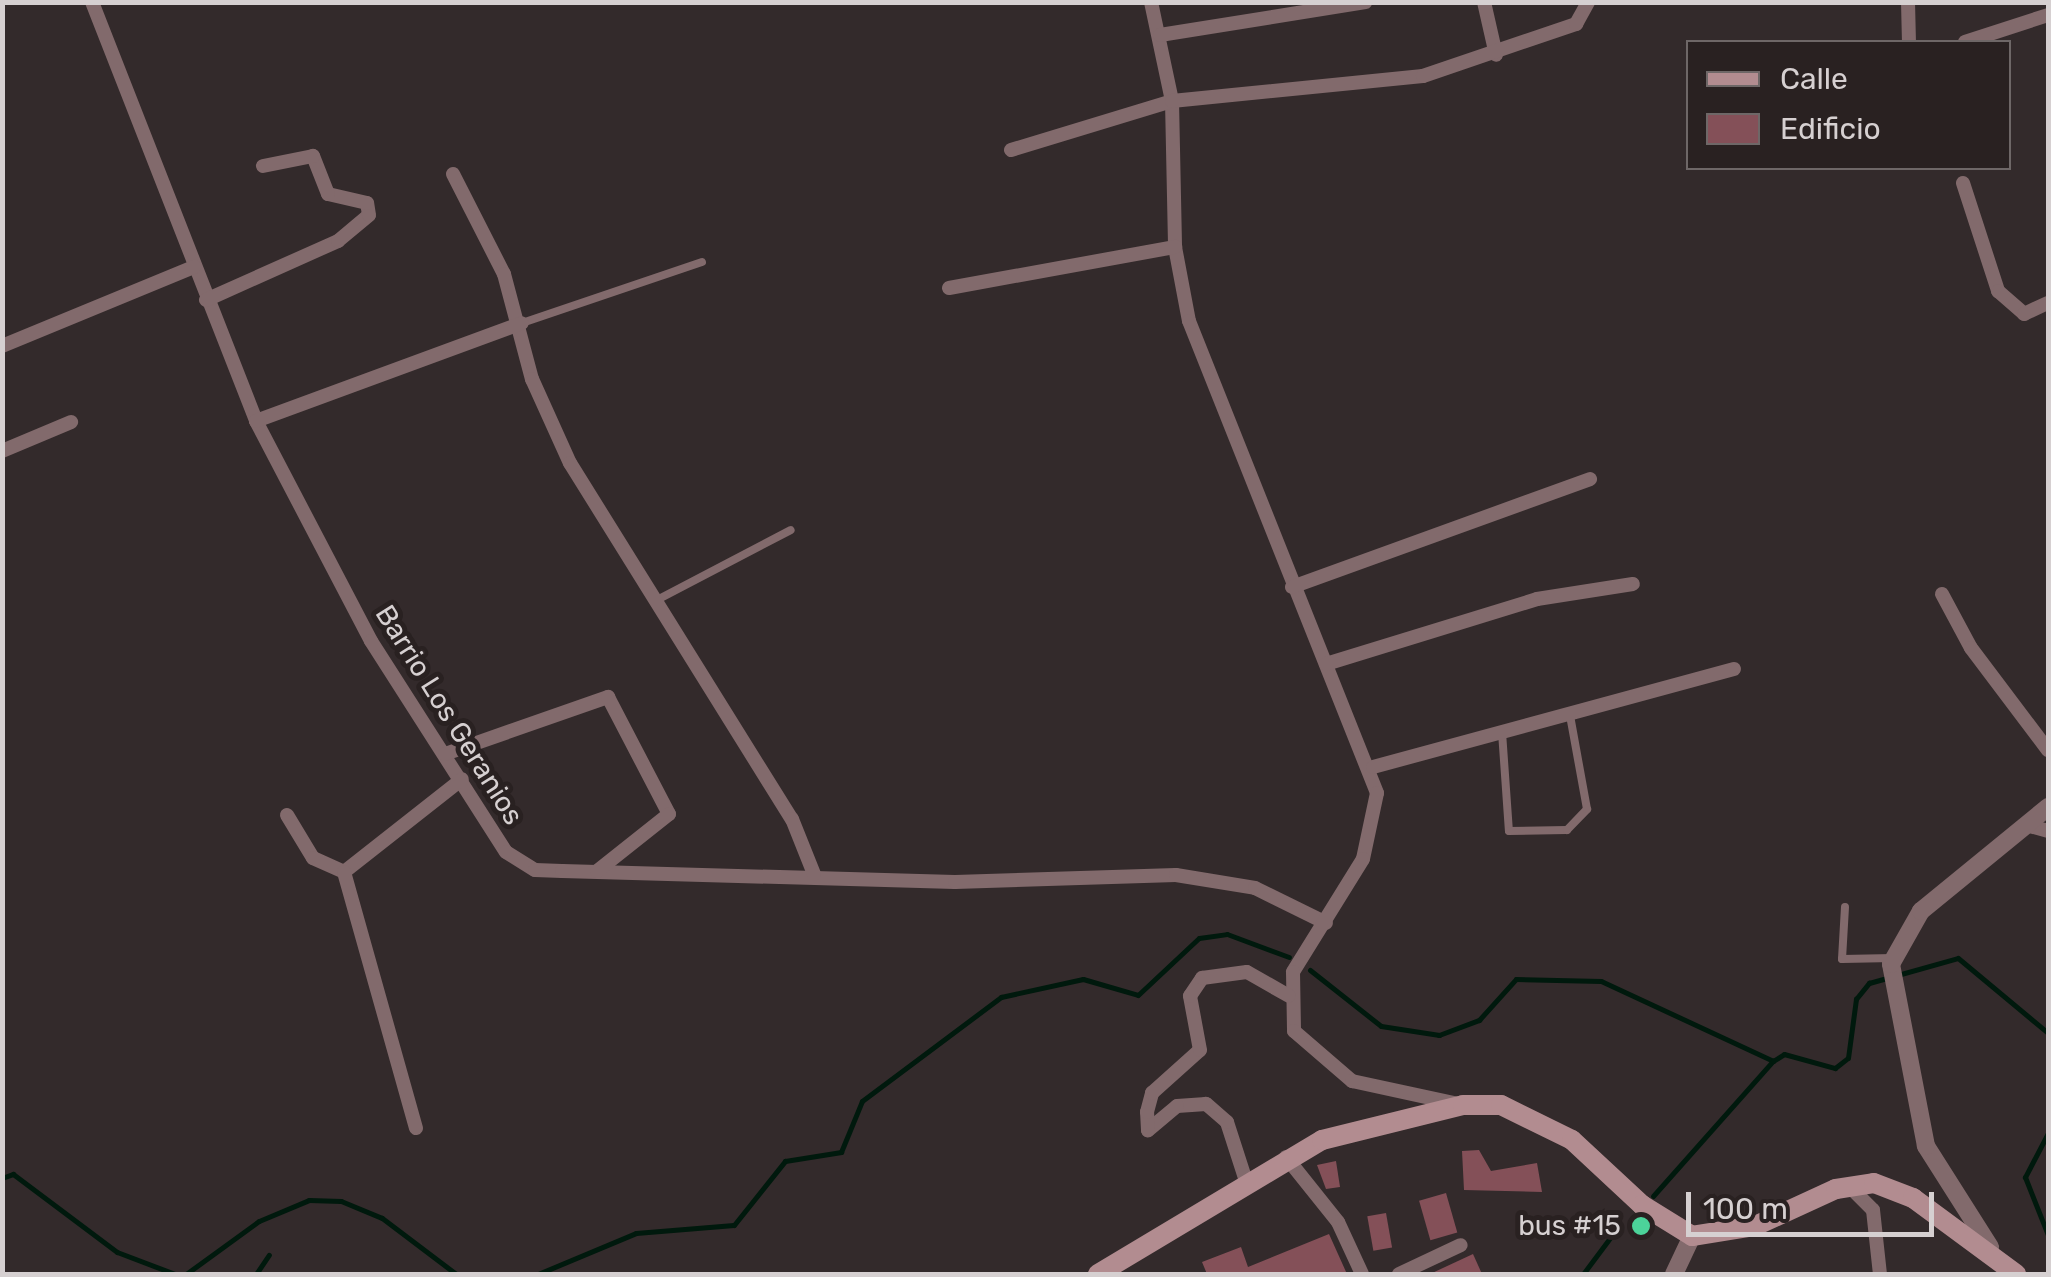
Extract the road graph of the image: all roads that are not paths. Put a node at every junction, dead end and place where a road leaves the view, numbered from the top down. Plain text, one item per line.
1 (92, 2) edge
2 (1151, 2) edge
3 (1365, 2) edge
4 (1484, 2) edge
5 (1588, 2) edge
6 (1908, 2) edge
7 (2048, 15) edge
8 (1160, 35) junction
9 (1909, 40) edge
10 (1971, 40) edge
11 (1496, 55) junction
12 (1172, 101) junction
13 (1011, 150) dead end
14 (263, 166) dead end
15 (453, 174) dead end
16 (1963, 183) dead end
17 (1175, 247) junction
18 (702, 262) dead end
19 (194, 267) junction
20 (948, 288) dead end
21 (206, 300) junction
22 (2048, 304) edge
23 (522, 323) junction
24 (2, 346) edge
25 (71, 422) dead end
26 (256, 422) junction
27 (2, 451) edge
28 (1590, 479) dead end
29 (792, 530) dead end
30 (1633, 584) dead end
31 (1292, 587) junction
32 (1942, 594) dead end
33 (655, 600) junction
34 (1326, 664) junction
35 (1734, 669) dead end
36 (1570, 715) junction
37 (1502, 732) junction
38 (2048, 750) edge
39 (445, 754) junction
40 (1373, 767) junction
41 (462, 779) junction
42 (2048, 807) edge
43 (286, 816) dead end
44 (2026, 825) junction
45 (2048, 831) edge
46 (596, 871) junction
47 (344, 872) junction
48 (814, 874) junction
49 (1845, 907) dead end
50 (1326, 924) junction
51 (1892, 961) junction
52 (1289, 996) junction
53 (1463, 1105) junction
54 (416, 1128) dead end
55 (1286, 1157) junction
56 (1246, 1181) junction
57 (1848, 1185) junction
58 (1692, 1236) junction
59 (1460, 1245) dead end
60 (1990, 1247) junction
61 (1098, 1274) edge
62 (1362, 1274) edge
63 (1399, 1274) edge
64 (1674, 1274) edge
65 (1880, 1274) edge
66 (2016, 1274) edge

1 - 19 street, Barrio Los Geranios
2 - 8 street
3 - 8 street
4 - 11 street
5 - 11 street
6 - 9 street
7 - 10 street
8 - 12 street
11 - 12 street
12 - 13 street
12 - 17 street
14 - 21 street
15 - 23 street
16 - 22 street
17 - 20 street
17 - 31 street
18 - 23 lane
19 - 21 street, Barrio Los Geranios
19 - 24 street
21 - 26 street, Barrio Los Geranios
23 - 26 street
23 - 33 street
25 - 27 street
26 - 39 street, Barrio Los Geranios
28 - 31 street
29 - 33 lane
30 - 34 street
31 - 34 street
32 - 38 street
33 - 48 street
34 - 40 street
35 - 36 street
36 - 37 street
36 - 37 lane
37 - 40 street
39 - 41 street, Barrio Los Geranios
39 - 46 street
40 - 50 street
41 - 46 street, Barrio Los Geranios
41 - 47 street
42 - 44 street
43 - 47 street
44 - 45 street
44 - 51 street
46 - 48 street, Barrio Los Geranios
47 - 54 street
48 - 50 street, Barrio Los Geranios
49 - 51 lane
50 - 52 street
51 - 60 street
52 - 53 street
52 - 56 street
53 - 55 main road
53 - 58 main road
55 - 56 main road
55 - 62 street
56 - 61 main road
57 - 58 main road
57 - 60 main road
57 - 65 street
58 - 64 street
59 - 63 street
60 - 66 main road

